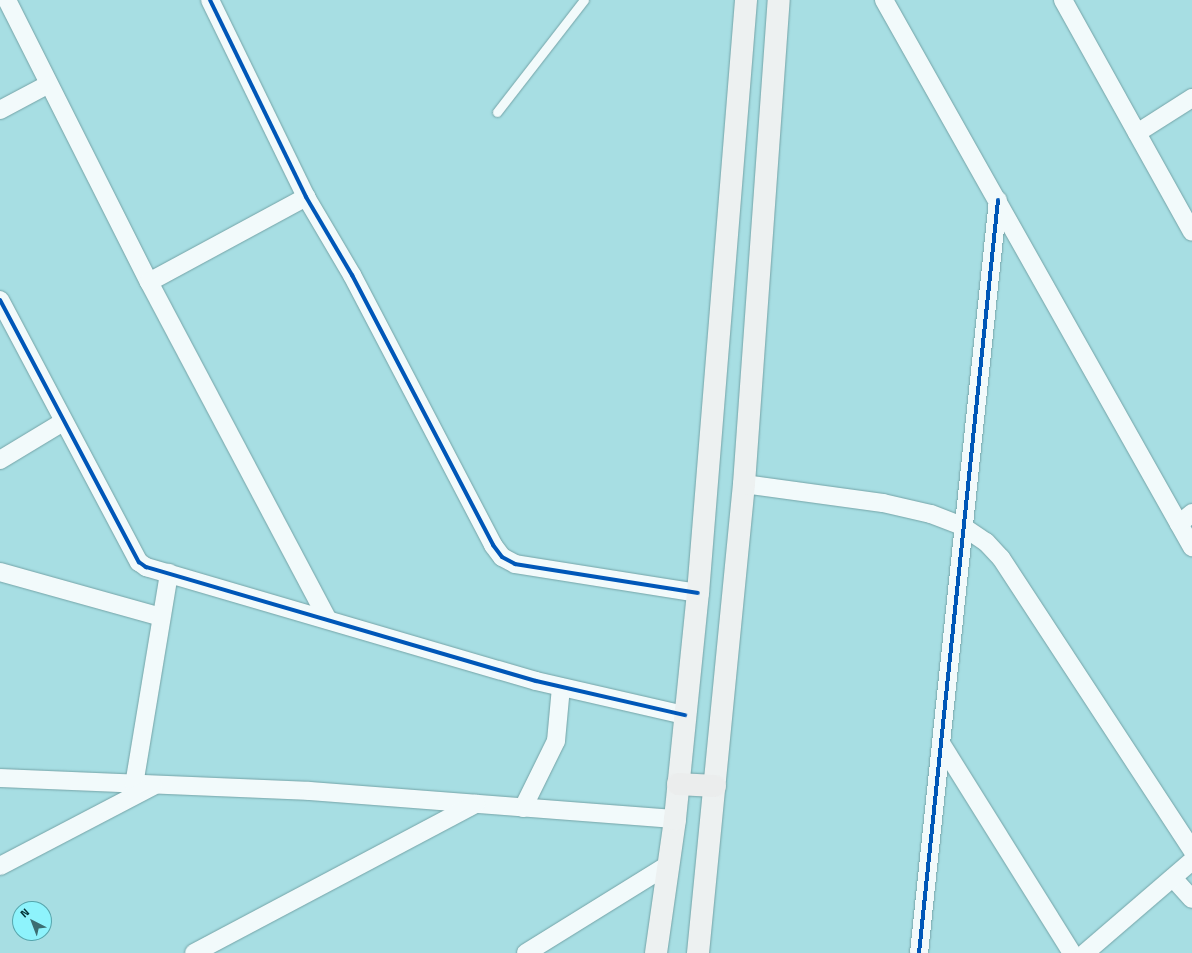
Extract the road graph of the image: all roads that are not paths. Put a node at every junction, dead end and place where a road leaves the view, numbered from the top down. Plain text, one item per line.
1 (7, 0) edge
2 (210, 0) edge
3 (584, 0) edge
4 (746, 0) edge
5 (779, 0) edge
6 (884, 0) edge
7 (1063, 0) edge
8 (47, 85) junction
9 (1192, 98) edge
10 (0, 110) edge
11 (498, 112) dead end
12 (1137, 133) junction
13 (306, 197) junction
14 (998, 200) junction
15 (1192, 232) edge
16 (149, 282) junction
17 (2, 307) edge
18 (63, 422) junction
19 (0, 460) edge
20 (744, 484) junction
21 (1186, 519) edge
22 (962, 526) junction
23 (1192, 547) edge
24 (0, 572) edge
25 (169, 573) junction
26 (698, 593) junction
27 (161, 617) junction
28 (328, 620) junction
29 (561, 687) junction
30 (685, 715) junction
31 (942, 745) junction
32 (0, 778) edge
33 (678, 784) junction
34 (134, 785) junction
35 (153, 786) junction
36 (716, 786) junction
37 (476, 804) junction
38 (523, 808) junction
39 (675, 819) junction
40 (1192, 850) edge
41 (1192, 861) edge
42 (668, 865) junction
43 (0, 866) edge
44 (1173, 878) junction
45 (1192, 899) edge
46 (194, 953) edge
47 (526, 953) edge
48 (656, 953) edge
49 (698, 953) edge
50 (919, 953) edge
51 (1072, 953) edge
52 (1084, 953) edge

1 - 8 street
2 - 13 street
3 - 11 lane
4 - 26 main road
5 - 20 main road
6 - 14 street
7 - 12 street
8 - 10 street
8 - 16 street
9 - 12 street
12 - 15 street
13 - 16 street
13 - 26 street
14 - 21 street
14 - 22 street
16 - 28 street
17 - 18 street
18 - 19 street
18 - 25 street
20 - 22 street
20 - 36 main road
21 - 23 street
22 - 31 street
22 - 40 street
24 - 27 street
25 - 27 street
25 - 28 street
26 - 30 main road
27 - 34 street
28 - 29 street
29 - 30 street
29 - 38 street
30 - 33 main road
31 - 50 street
31 - 51 street
32 - 34 street
33 - 36 highway
33 - 39 main road
34 - 35 street
35 - 37 street
35 - 43 street
36 - 49 main road
37 - 38 street
37 - 46 street
38 - 39 street
39 - 42 main road
41 - 44 street
42 - 47 street
42 - 48 main road
44 - 45 street
44 - 52 street

